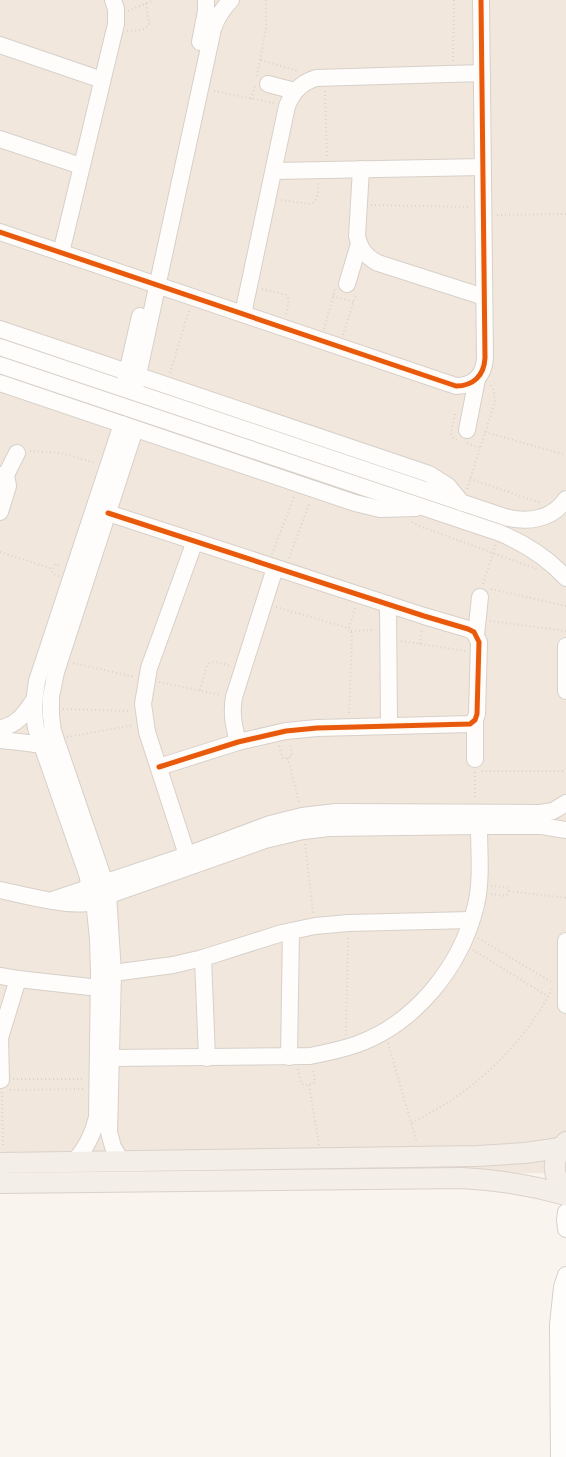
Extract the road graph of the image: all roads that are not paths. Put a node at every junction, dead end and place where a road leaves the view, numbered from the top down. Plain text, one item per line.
1 (113, 0) edge
2 (206, 0) edge
3 (231, 0) edge
4 (481, 0) edge
5 (0, 45) edge
6 (482, 73) junction
7 (102, 80) junction
8 (268, 84) dead end
9 (295, 91) junction
10 (0, 139) edge
11 (81, 166) junction
12 (483, 167) junction
13 (361, 169) junction
14 (274, 170) junction
15 (0, 232) edge
16 (359, 244) junction
17 (61, 253) junction
18 (152, 284) junction
19 (353, 286) road end
20 (484, 297) junction
21 (243, 314) junction
22 (0, 329) edge
23 (0, 347) edge
24 (0, 365) edge
25 (133, 374) junction
26 (479, 376) junction
27 (0, 382) edge
28 (129, 390) junction
29 (129, 426) junction
30 (467, 430) dead end
31 (17, 453) road end
32 (3, 476) edge
33 (462, 503) junction
34 (562, 504) edge
35 (426, 508) junction
36 (0, 512) edge
37 (108, 513) junction
38 (194, 541) junction
39 (276, 568) junction
40 (566, 578) edge
41 (481, 592) road end
42 (388, 604) junction
43 (477, 628) junction
44 (566, 646) edge
45 (566, 691) edge
46 (34, 700) junction
47 (475, 720) junction
48 (389, 726) junction
49 (0, 728) edge
50 (0, 740) edge
51 (49, 742) junction
52 (238, 742) junction
53 (475, 759) dead end
54 (158, 767) junction
55 (566, 803) edge
56 (477, 820) junction
57 (303, 823) junction
58 (566, 830) edge
59 (187, 855) junction
60 (0, 890) edge
61 (99, 892) junction
62 (291, 931) junction
63 (467, 931) junction
64 (566, 941) edge
65 (203, 958) junction
66 (113, 973) junction
67 (0, 976) edge
68 (18, 979) junction
69 (99, 988) junction
70 (566, 1005) edge
71 (0, 1038) edge
72 (298, 1056) junction
73 (111, 1058) junction
74 (207, 1058) junction
75 (1, 1085) road end
76 (563, 1145) edge
77 (122, 1162) junction
78 (1, 1163) edge
79 (74, 1163) junction
80 (0, 1183) edge
81 (566, 1195) edge
82 (566, 1212) edge
83 (566, 1229) edge
84 (566, 1275) edge
85 (559, 1457) edge

1 - 7 street
2 - 18 street
3 - 18 street
4 - 6 street
5 - 7 street
6 - 9 street
6 - 12 street
7 - 11 street
8 - 9 street
9 - 14 street
10 - 11 street
11 - 17 street
12 - 13 street
12 - 20 street
13 - 14 street
13 - 16 street
14 - 21 street
15 - 17 street
16 - 19 street
16 - 20 street
17 - 18 street
18 - 21 street
18 - 25 street
20 - 26 street
21 - 26 street
22 - 25 street
23 - 28 street
24 - 35 street
25 - 28 street
25 - 33 street
26 - 30 street
27 - 29 street
28 - 33 street
29 - 35 street
29 - 37 street
29 - 46 street
31 - 32 street
32 - 36 street
33 - 34 street
35 - 40 street
37 - 38 street
37 - 51 street
38 - 39 street
38 - 54 street
39 - 42 street
39 - 52 street
41 - 43 street
42 - 43 street
42 - 48 street
43 - 47 street
44 - 45 street
46 - 49 street
46 - 51 street
47 - 48 street
47 - 53 street
48 - 52 street
50 - 51 street
51 - 61 street
52 - 54 street
54 - 59 street
55 - 56 street
56 - 57 street
56 - 58 street
56 - 63 street
57 - 59 street
57 - 61 street
59 - 61 street
60 - 61 street
61 - 66 street
61 - 69 street
62 - 63 street
62 - 65 street
62 - 72 street
63 - 72 street
64 - 70 street
65 - 66 street
65 - 74 street
66 - 73 street
67 - 68 street
68 - 69 street
68 - 71 street
69 - 79 street
71 - 75 street
72 - 74 street
73 - 74 street
73 - 77 street
76 - 77 main road
76 - 81 main road
77 - 79 main road
78 - 79 main road
80 - 81 main road
82 - 83 street
84 - 85 street

